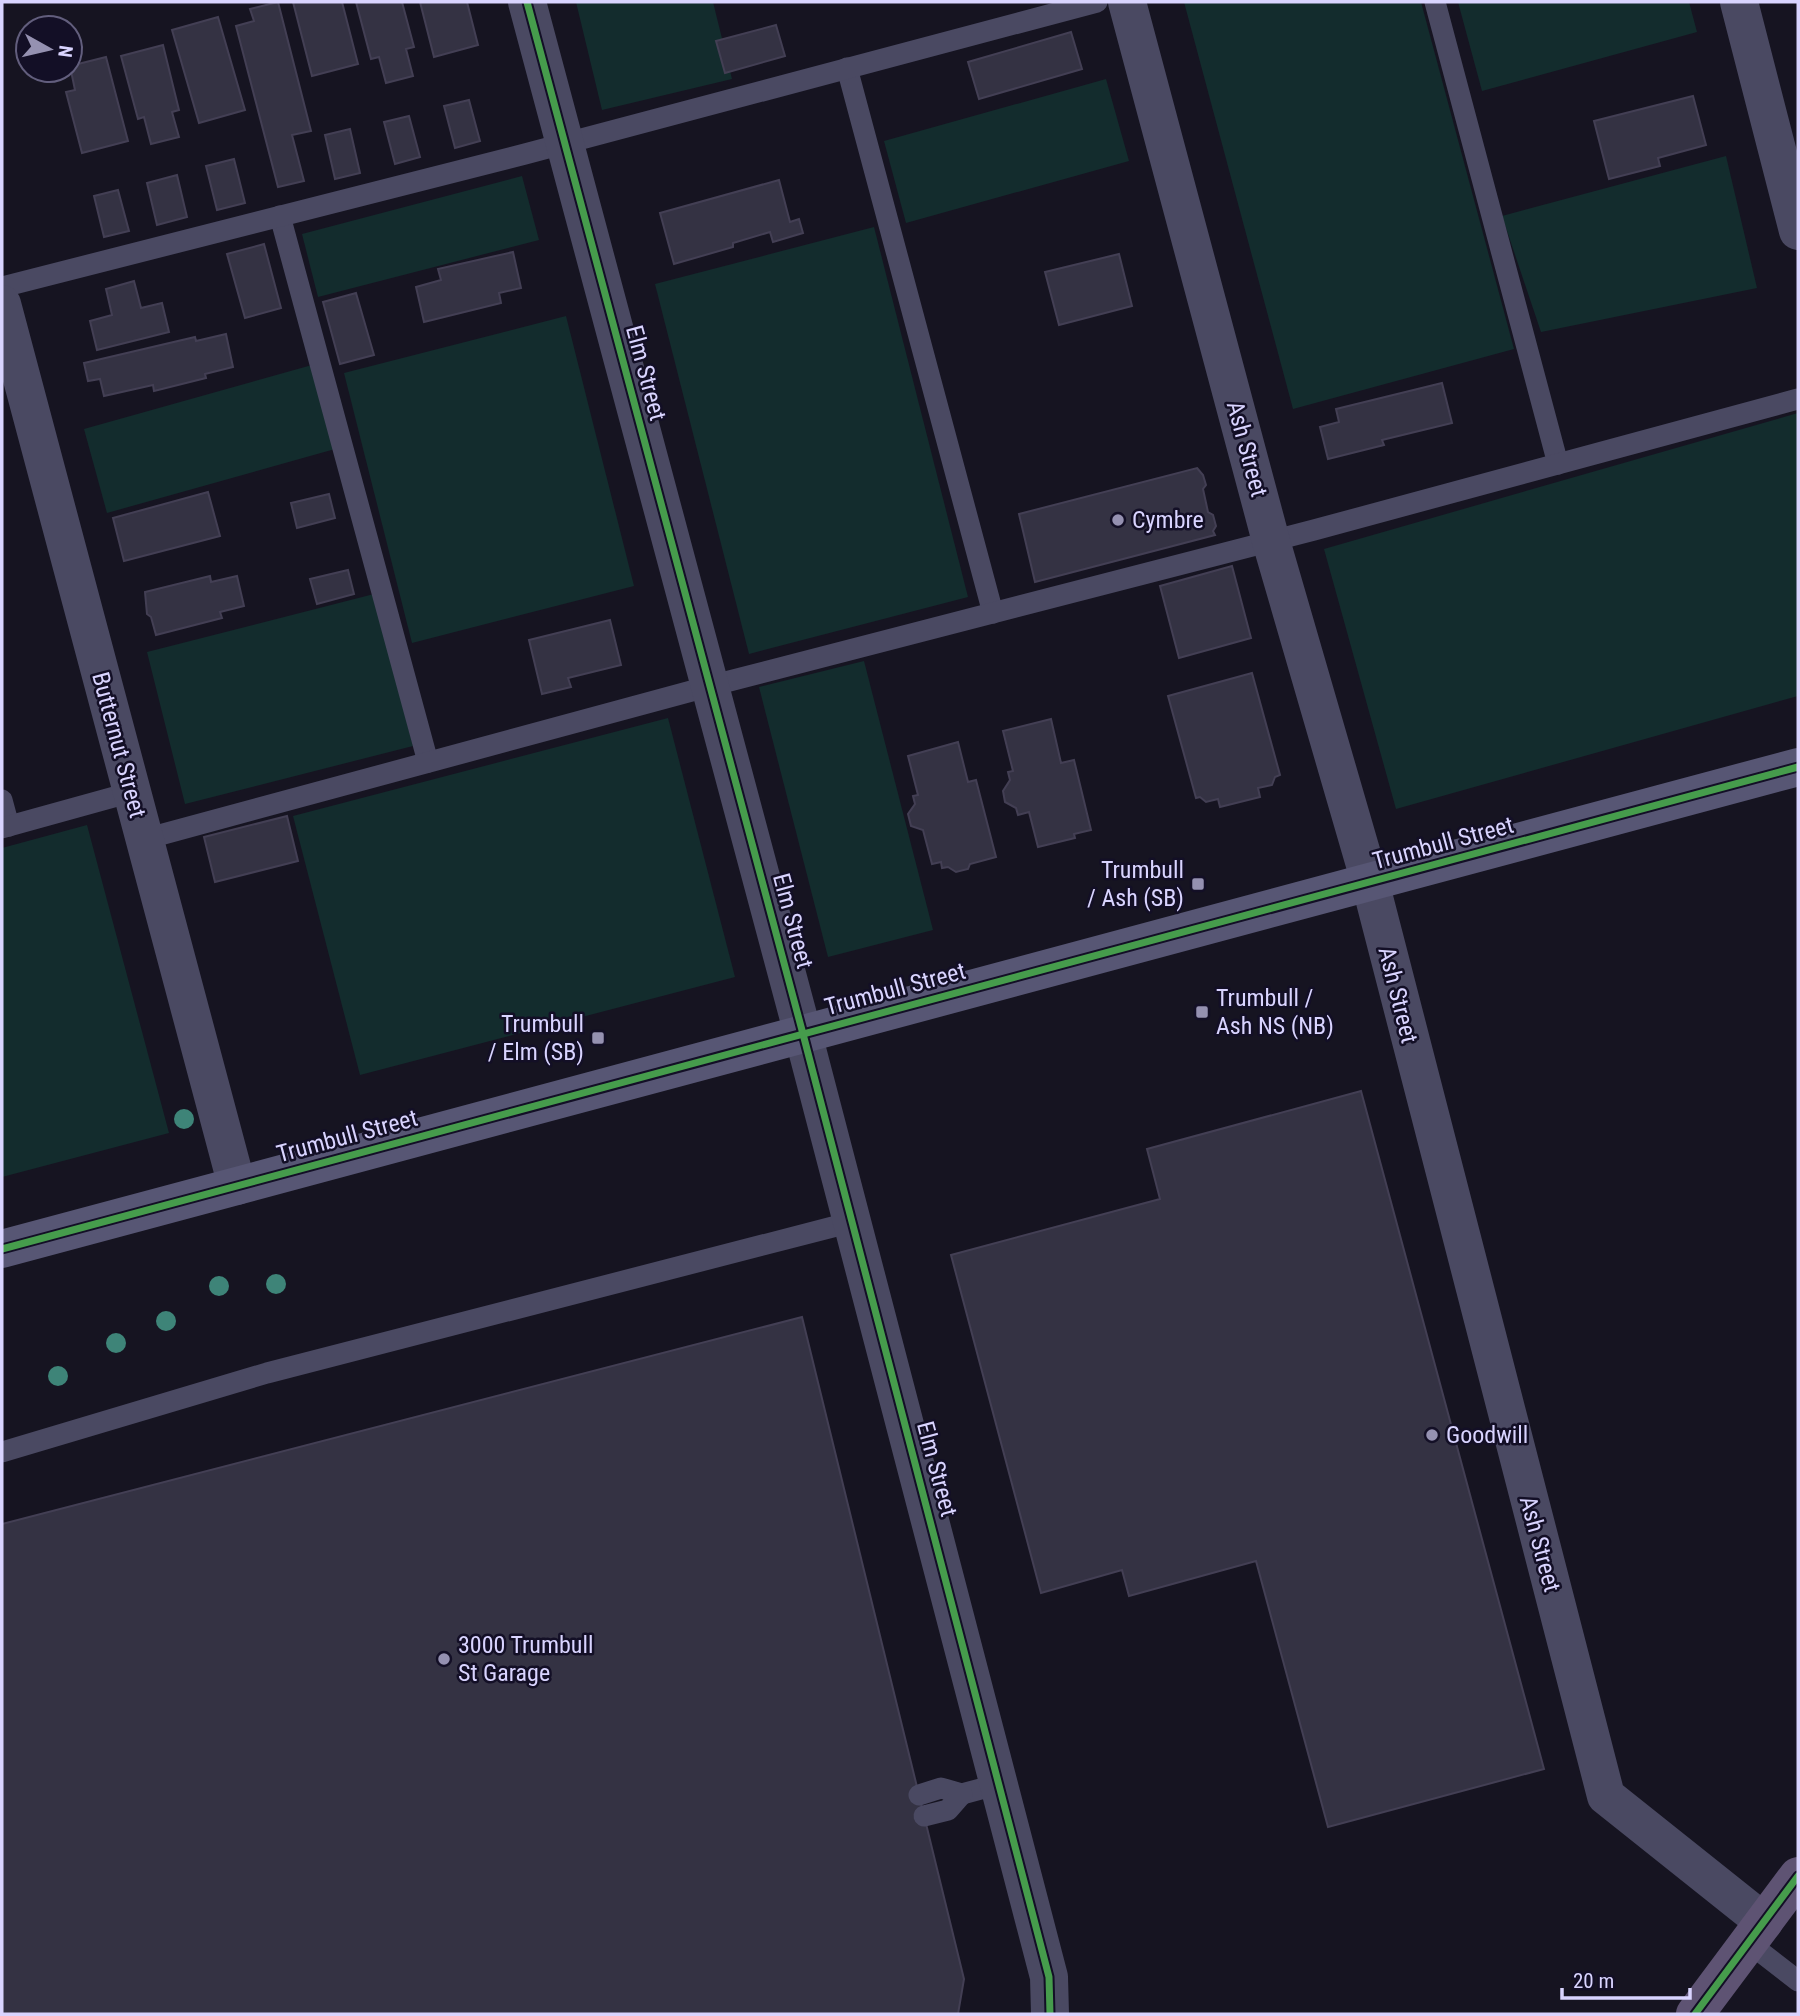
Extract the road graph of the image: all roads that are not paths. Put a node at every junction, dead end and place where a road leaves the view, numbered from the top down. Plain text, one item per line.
1 (527, 2) edge
2 (1097, 2) edge
3 (1127, 2) edge
4 (1435, 2) edge
5 (1739, 2) edge
6 (847, 68) junction
7 (565, 143) junction
8 (280, 216) junction
9 (1798, 231) edge
10 (2, 287) edge
11 (2, 304) edge
12 (1798, 399) edge
13 (1558, 464) junction
14 (1271, 541) junction
15 (993, 613) junction
16 (710, 686) junction
17 (428, 762) junction
18 (1798, 767) edge
19 (132, 792) junction
20 (2, 800) edge
21 (6, 827) edge
22 (145, 839) junction
23 (1370, 882) junction
24 (803, 1034) junction
25 (237, 1186) junction
26 (852, 1222) junction
27 (2, 1249) edge
28 (2, 1452) edge
29 (999, 1784) junction
30 (962, 1794) junction
31 (919, 1795) dead end
32 (924, 1816) dead end
33 (1798, 1876) edge
34 (1756, 1932) junction
35 (1798, 1980) edge
36 (1049, 2014) edge
37 (1695, 2014) edge

1 - 7 street, Elm Street
2 - 6 lane
3 - 14 street, Ash Street
4 - 13 lane
5 - 9 street
6 - 7 lane
6 - 15 lane
7 - 8 lane
7 - 16 street, Elm Street
8 - 10 lane
8 - 17 lane
11 - 19 street, Butternut Street
12 - 13 lane
13 - 14 lane
14 - 15 lane
14 - 23 street, Ash Street
15 - 16 lane
16 - 17 lane
16 - 24 street, Elm Street
17 - 22 lane
18 - 23 street, Trumbull Street
19 - 21 lane
19 - 22 street, Butternut Street
20 - 21 lane
22 - 25 street, Butternut Street
23 - 24 street, Trumbull Street
23 - 34 street, Ash Street
24 - 25 street, Trumbull Street
24 - 26 street, Elm Street
25 - 27 street, Trumbull Street
26 - 28 lane
26 - 29 street, Elm Street
29 - 30 lane
29 - 36 street, Elm Street
30 - 31 lane
30 - 32 lane
33 - 34 main road
34 - 35 lane
34 - 37 main road

